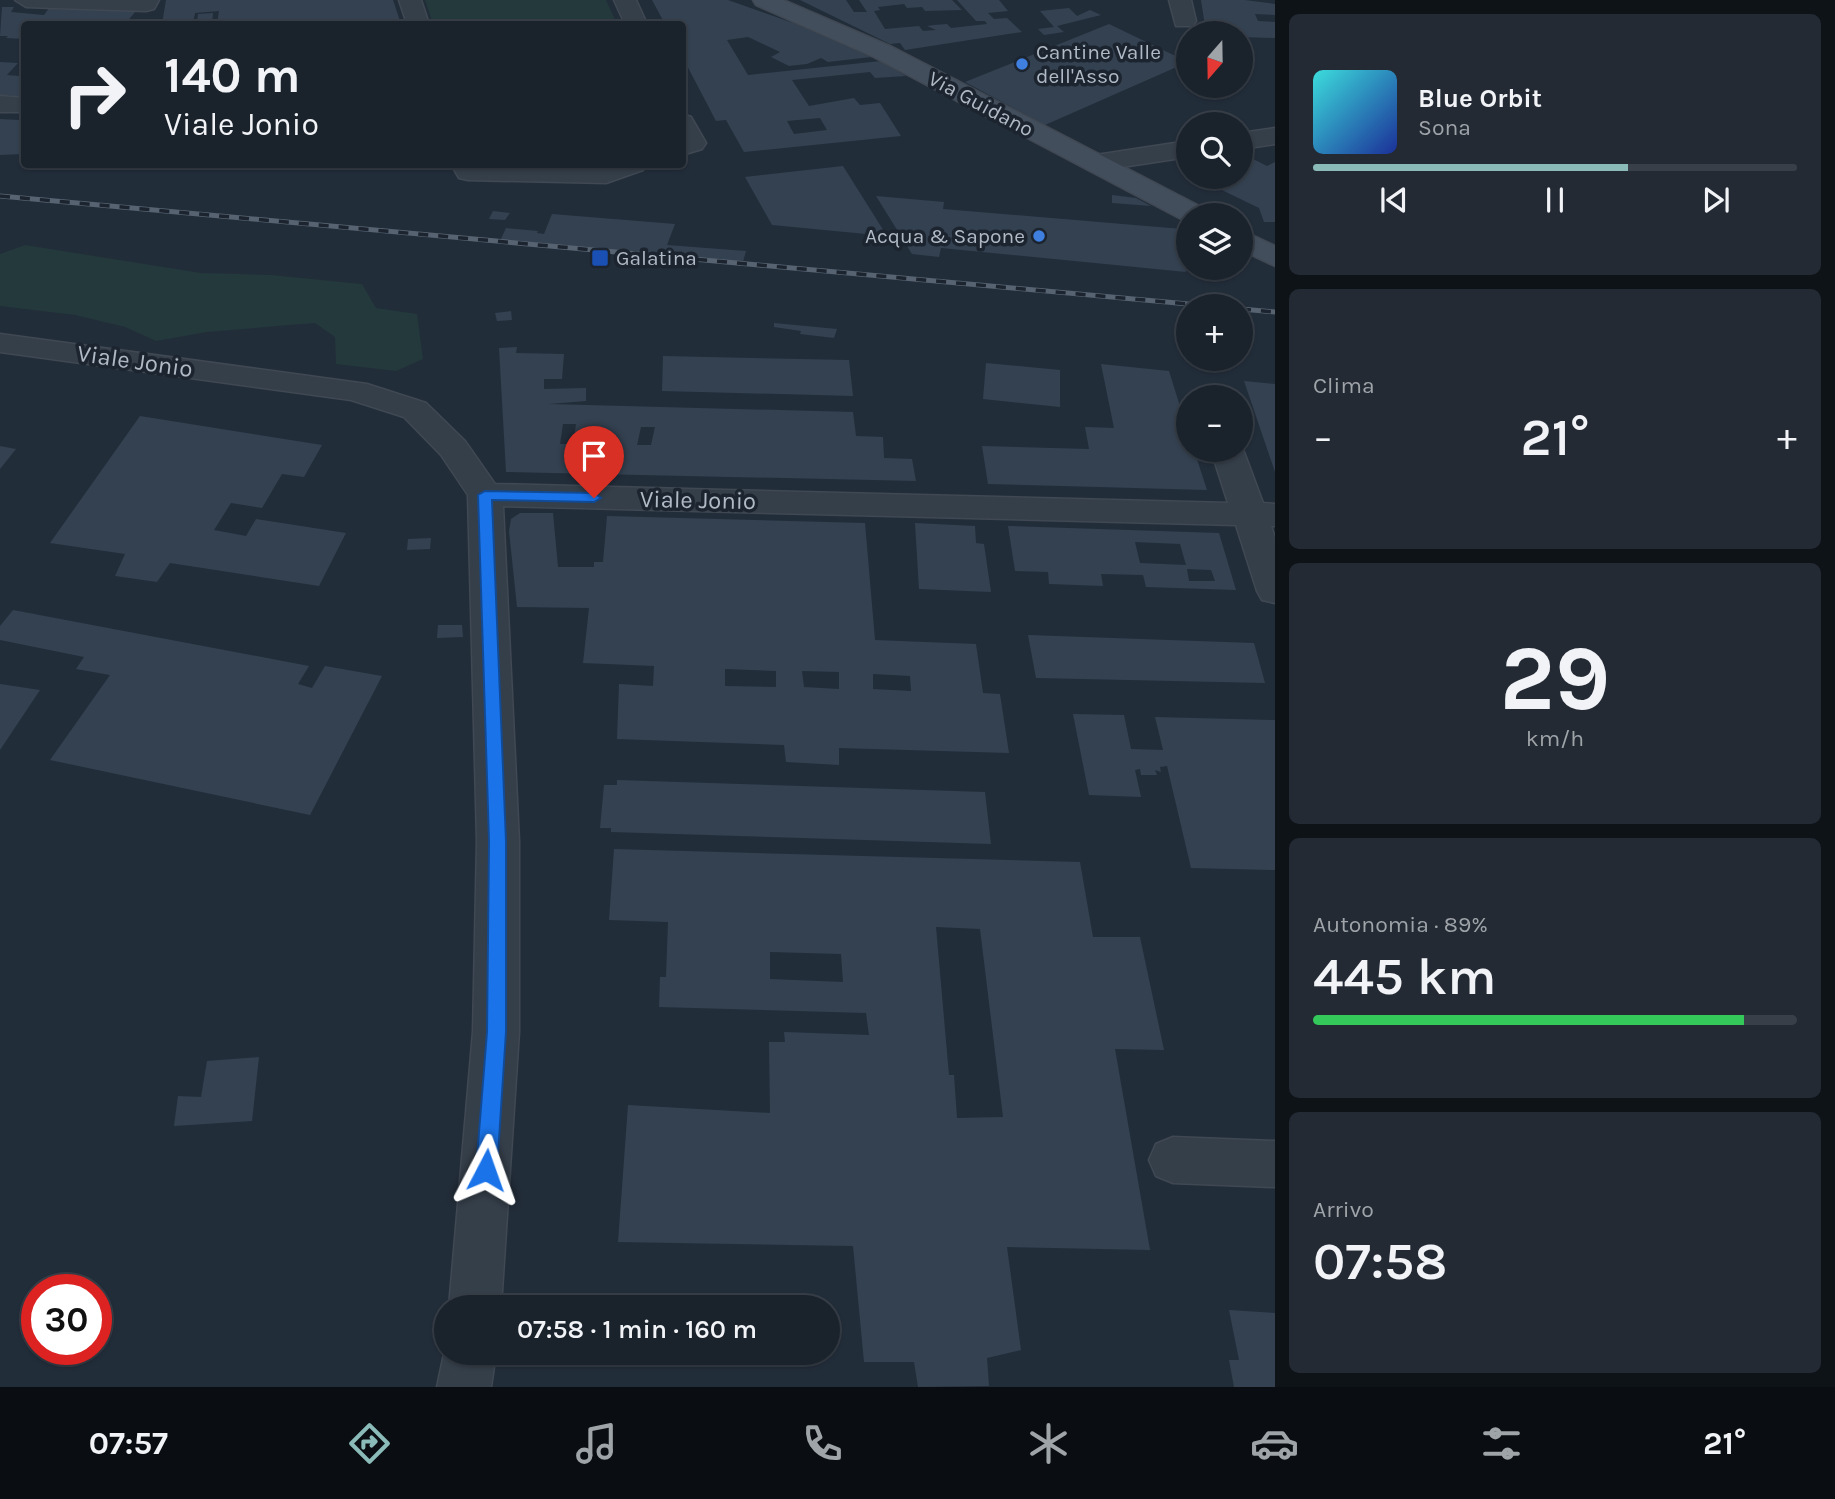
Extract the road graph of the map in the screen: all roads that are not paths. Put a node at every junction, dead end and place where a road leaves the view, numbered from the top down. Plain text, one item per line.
1 (26, 0) edge
2 (148, 0) edge
3 (410, 0) edge
4 (625, 0) edge
5 (764, 0) edge
6 (417, 21) edge
7 (635, 21) edge
8 (0, 104) edge
9 (21, 105) edge
10 (1275, 136) edge
11 (1253, 139) edge
12 (1176, 151) edge
13 (1096, 163) junction
14 (466, 168) edge
15 (624, 168) edge
16 (1176, 205) edge
17 (1253, 245) edge
18 (1275, 257) edge
19 (0, 343) edge
20 (1234, 462) edge
21 (485, 495) junction
22 (1262, 514) edge
23 (1275, 591) edge
24 (1173, 1160) dead end
25 (1275, 1164) edge
26 (476, 1295) edge
27 (467, 1365) edge
28 (464, 1387) edge

1 - 2 street
3 - 6 street
4 - 7 street
5 - 13 main road, Via Guidano
8 - 9 street
10 - 11 street
12 - 13 street
13 - 16 main road, Via Guidano
14 - 15 street
17 - 18 main road
19 - 21 street, Viale Jonio
20 - 22 street
21 - 22 street, Viale Jonio
21 - 26 street
22 - 23 street
24 - 25 street
27 - 28 street

